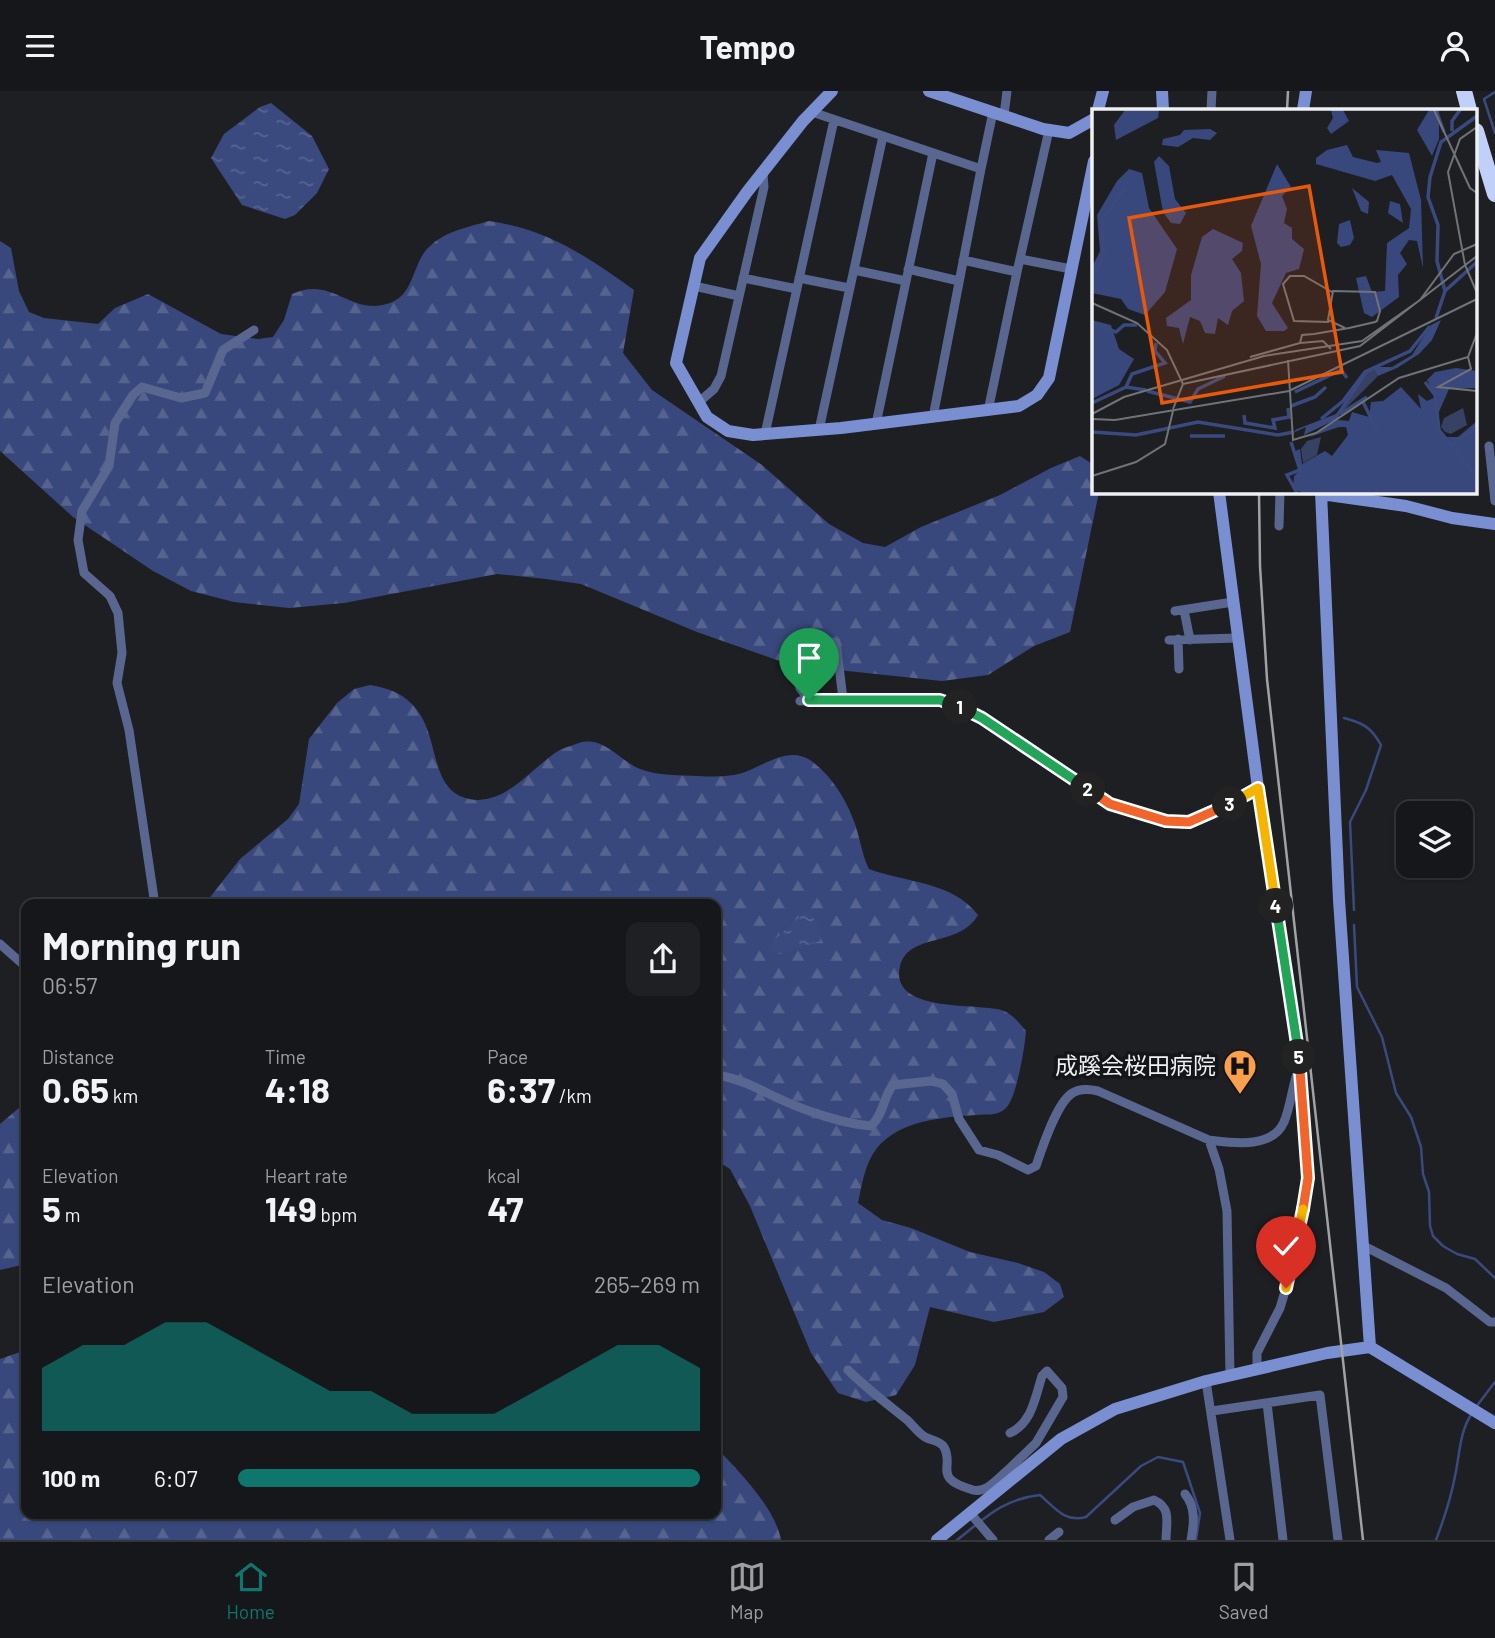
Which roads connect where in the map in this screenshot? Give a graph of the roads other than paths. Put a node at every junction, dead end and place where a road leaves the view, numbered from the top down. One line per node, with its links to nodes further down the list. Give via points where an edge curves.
1 (832, 91): 15 (street)
2 (929, 91): 9 (street)
3 (1007, 91): 16 (street)
4 (1103, 91): 10 (street)
5 (1162, 91): 11 (street)
6 (1212, 91): 12 (street)
7 (1306, 91): 13 (street)
8 (1464, 91): 14 (highway)
9 (949, 94): 16 (street)
10 (1098, 109)
11 (1163, 109)
12 (1211, 109)
13 (1303, 109)
14 (1469, 109)
15 (812, 112): 17 (street); 25 (street)
16 (999, 114): 19 (street); 23 (street)
17 (834, 120): 20 (street); 34 (street)
18 (1092, 125): 19 (street, via 1069,133)
19 (1049, 130): 27 (street)
20 (883, 136): 22 (street); 31 (street)
21 (1478, 138): 26 (highway)
22 (933, 153): 23 (street); 29 (street)
23 (981, 169): 28 (street)
24 (1092, 172): 30 (street)
25 (763, 173): 33 (street, via 764,187); 37 (street, via 700,258)
26 (1495, 194)
27 (1020, 259): 30 (street); 32 (street)
28 (963, 260): 32 (street); 36 (street)
29 (908, 269): 35 (street); 36 (street)
30 (1072, 269): 43 (street, via 1049,378 1037,395 1019,406)
31 (854, 270): 35 (street); 38 (street)
32 (1017, 272): 43 (street)
33 (743, 278): 39 (street); 40 (street)
34 (799, 278): 38 (street); 39 (street)
35 (906, 281): 45 (street)
36 (959, 281): 44 (street)
37 (694, 286): 40 (street); 42 (street, via 676,363)
38 (849, 288): 46 (street)
39 (797, 289): 47 (street)
40 (739, 296): 42 (street, via 720,376 714,389)
41 (254, 330): 61 (street, via 223,350 205,393 181,398 142,387 133,395 116,423 109,466 82,511 78,540 84,573 110,596 118,613 122,653 117,683 129,730)
42 (698, 402): 47 (street, via 707,417 728,431)
43 (988, 411): 44 (street)
44 (933, 417): 45 (street)
45 (876, 424): 46 (street)
46 (819, 430): 47 (street)
47 (765, 434)
48 (1489, 446): 52 (street)
49 (1219, 493): 55 (street)
50 (1280, 493): 54 (street)
51 (1321, 493): 53 (street); 67 (street, via 1339,900)
52 (1495, 501)
53 (1495, 524)
54 (1279, 526)
55 (1233, 602): 56 (street); 57 (street, via 1180,611)
56 (1238, 638): 57 (street); 60 (street)
57 (1190, 640): 58 (street, via 1173,640)
58 (1179, 669)
59 (843, 699): 59 (street, via 805,701 788,645 836,642); 60 (street, via 940,700 964,709 1110,804 1166,821 1189,822)
60 (1258, 788): 64 (street)
61 (154, 899)
62 (0, 944): 63 (street)
63 (21, 963)
64 (1300, 1064): 66 (street, via 1277,1134 1263,1141); 70 (street, via 1308,1178 1286,1288 1257,1353)
65 (721, 1076): 66 (street, via 871,1126 879,1119 894,1085 943,1084 979,1150 1028,1170 1036,1166 1070,1094 1086,1088)
66 (1209, 1140): 72 (street, via 1227,1211)
67 (1362, 1245): 68 (street, via 1446,1287); 69 (street)
68 (1495, 1322)
69 (1370, 1347): 70 (street); 76 (street)
70 (1257, 1369): 72 (street)
71 (848, 1370): 78 (street, via 925,1437 939,1442 950,1479 975,1491)
72 (1230, 1375): 73 (street)
73 (1206, 1381): 75 (street); 78 (street, via 1115,1409)
74 (1267, 1403): 75 (street); 89 (street); 90 (street, via 1320,1395)
75 (1212, 1411): 88 (street)
76 (1495, 1423)
77 (1010, 1433): 78 (street, via 1028,1419 1047,1371 1062,1388 1063,1397)
78 (1012, 1473): 80 (street)
79 (1185, 1494): 87 (street, via 1192,1501)
80 (972, 1515): 83 (street); 84 (street)
81 (1115, 1520): 86 (street, via 1154,1500 1167,1512)
82 (1059, 1532): 85 (street)
83 (937, 1540)
84 (993, 1540)
85 (1049, 1540)
86 (1166, 1540)
87 (1191, 1540)
88 (1230, 1540)
89 (1283, 1540)
90 (1338, 1540)

